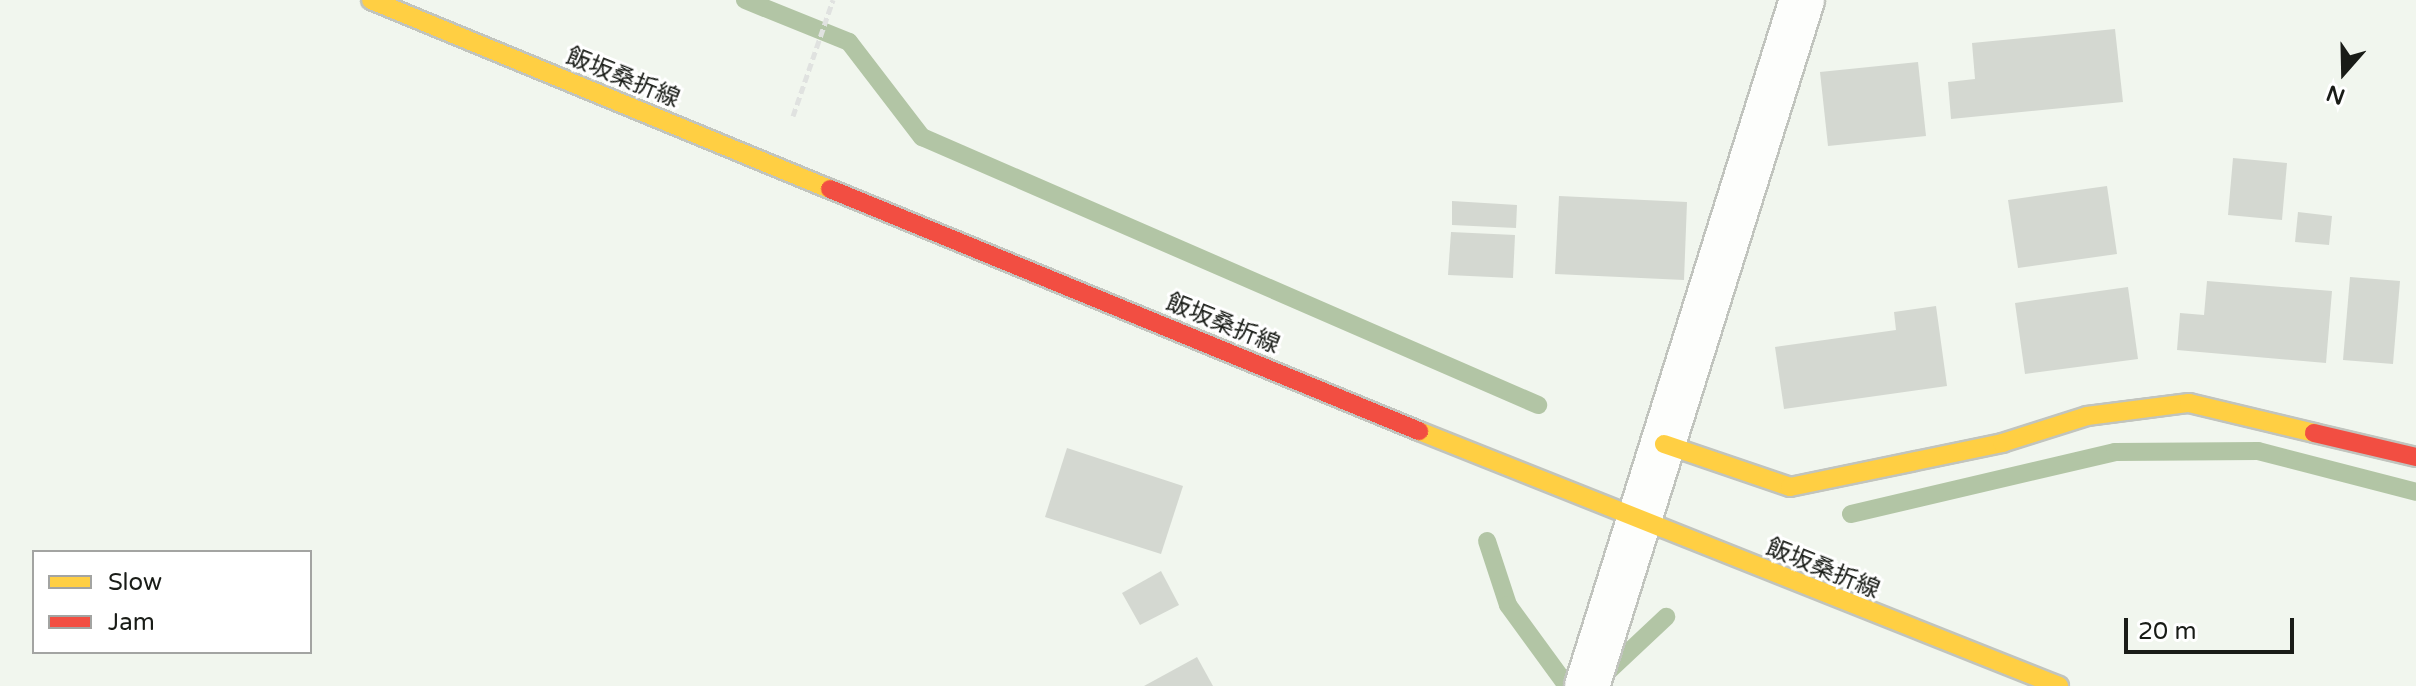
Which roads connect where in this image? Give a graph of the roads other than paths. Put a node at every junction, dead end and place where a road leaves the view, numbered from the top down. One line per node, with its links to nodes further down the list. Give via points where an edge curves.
1 (371, 0): 5 (main road, 飯坂桑折線)
2 (1802, 0): 3 (street)
3 (1664, 444): 4 (main road, via 1790,487 2002,443 2087,416 2189,403); 5 (street)
4 (2416, 457)
5 (1638, 521): 6 (street); 7 (main road, 飯坂桑折線)
6 (1587, 686)
7 (2059, 686)

